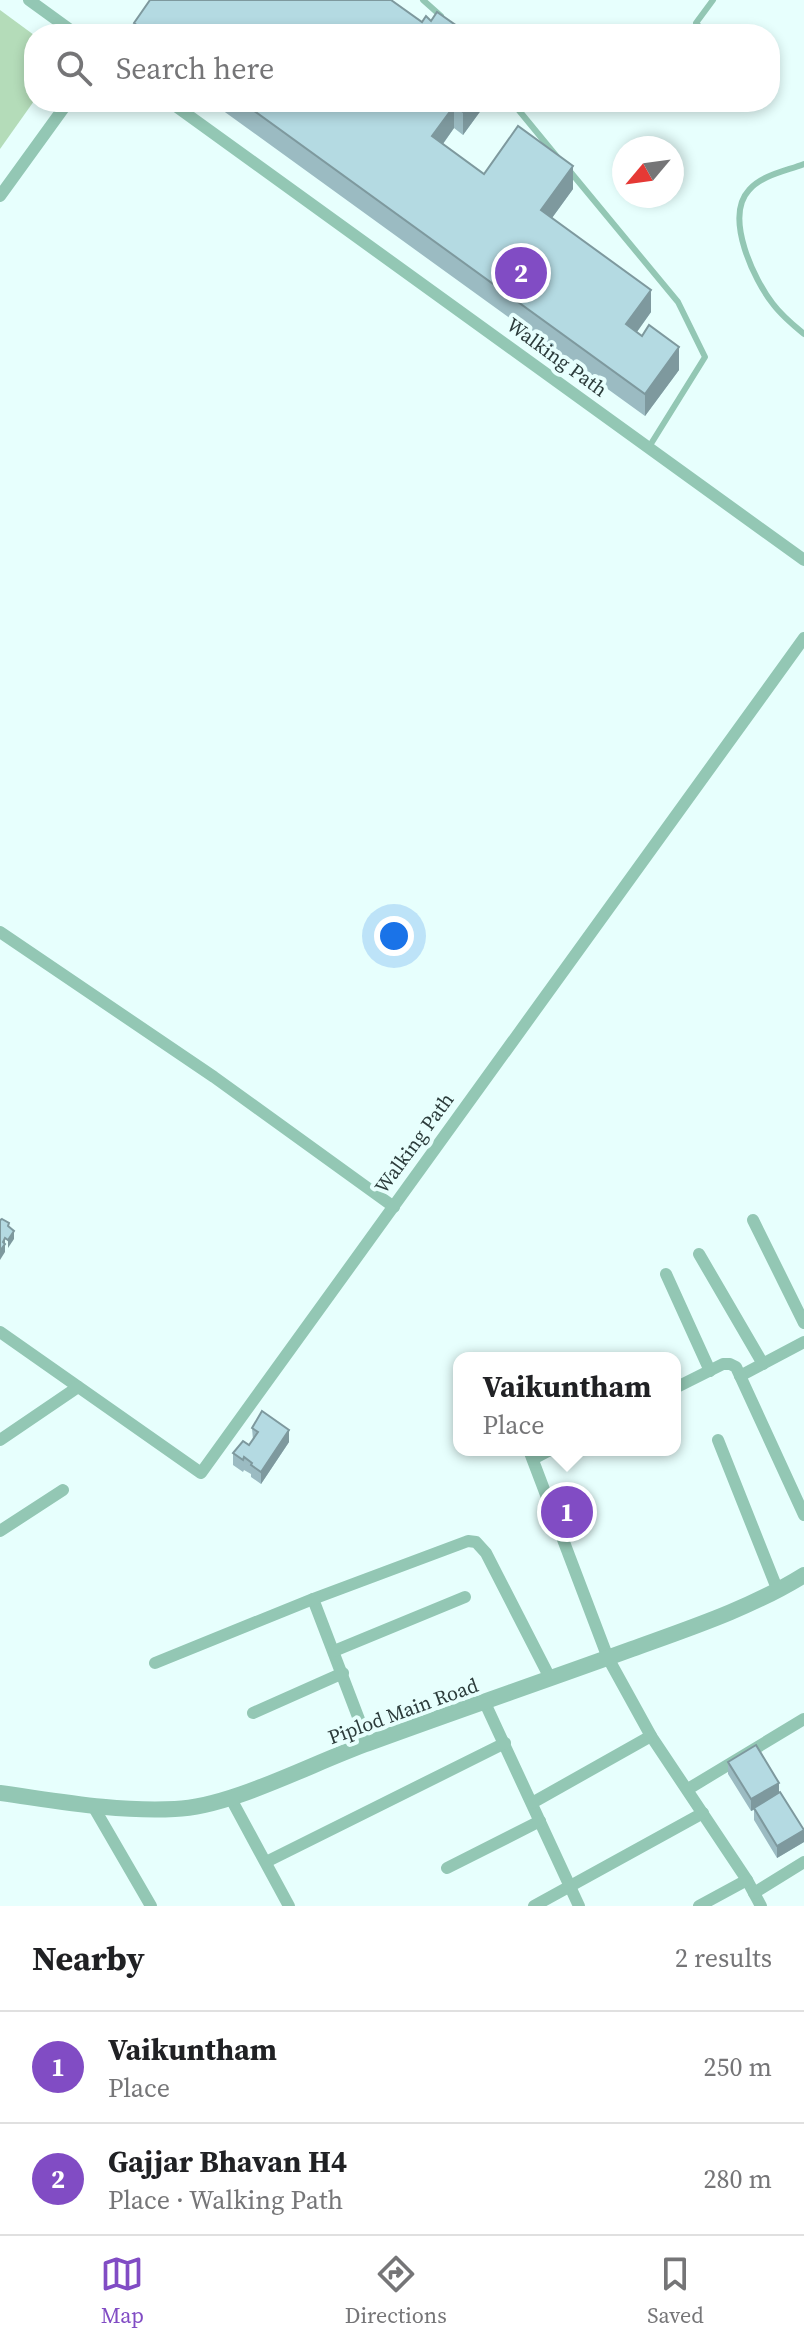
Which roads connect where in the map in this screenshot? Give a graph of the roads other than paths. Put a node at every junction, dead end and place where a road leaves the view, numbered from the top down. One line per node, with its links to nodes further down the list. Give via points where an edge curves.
1 (29, 0): 5 (street)
2 (423, 0): 4 (lane)
3 (713, 0): 6 (lane)
4 (447, 23)
5 (62, 24)
6 (697, 24)
7 (61, 112): 11 (street)
8 (184, 112): 13 (street, Walking Path)
9 (520, 112): 13 (lane, via 678,302 705,357)
10 (804, 164): 12 (lane, via 760,181 742,199 739,212 740,233 761,285 778,311)
11 (0, 196)
12 (804, 334)
13 (649, 447): 14 (street, Walking Path)
14 (804, 560)
15 (804, 638): 17 (street, Walking Path)
16 (0, 932): 17 (street)
17 (394, 1207): 28 (street, Walking Path, via 201,1473)
18 (753, 1220): 21 (street)
19 (699, 1254): 24 (street)
20 (666, 1274): 25 (street)
21 (804, 1323)
22 (0, 1332): 28 (street, Walking Path)
23 (804, 1342): 24 (street)
24 (763, 1364): 26 (street)
25 (710, 1371): 26 (street, via 730,1364); 27 (street)
26 (740, 1376): 33 (street)
27 (681, 1385)
28 (78, 1387): 29 (street)
29 (0, 1440)
30 (718, 1440): 36 (street)
31 (532, 1456): 40 (street)
32 (63, 1490): 34 (street)
33 (804, 1515)
34 (0, 1531)
35 (804, 1575): 36 (street, Piplod Main Road)
36 (778, 1591): 40 (street, Piplod Main Road)
37 (465, 1597): 39 (street)
38 (313, 1599): 39 (street); 41 (street); 43 (street, via 458,1543 476,1542)
39 (334, 1651): 42 (street)
40 (608, 1658): 43 (street, Piplod Main Road); 47 (street)
41 (155, 1663)
42 (343, 1673): 45 (street); 48 (street)
43 (550, 1678): 44 (street, Piplod Main Road)
44 (485, 1703): 48 (street, Piplod Main Road); 49 (street)
45 (253, 1713)
46 (804, 1719): 50 (street)
47 (651, 1736): 50 (street); 53 (street)
48 (368, 1743): 52 (street, Piplod Main Road)
49 (505, 1743): 53 (street); 57 (street)
50 (688, 1789): 55 (street)
51 (0, 1793): 54 (street, Piplod Main Road)
52 (230, 1797): 54 (street, Piplod Main Road, via 175,1809); 57 (street)
53 (532, 1803): 56 (street)
54 (93, 1806): 63 (street)
55 (703, 1813): 60 (street); 61 (street)
56 (540, 1821): 59 (street); 61 (street)
57 (266, 1862): 64 (street)
58 (804, 1862): 62 (street)
59 (447, 1868)
60 (747, 1880): 62 (street); 67 (street)
61 (570, 1886): 65 (street); 66 (street)
62 (754, 1893): 68 (street)
63 (151, 1906)
64 (289, 1906)
65 (534, 1906)
66 (579, 1906)
67 (699, 1906)
68 (761, 1906)

